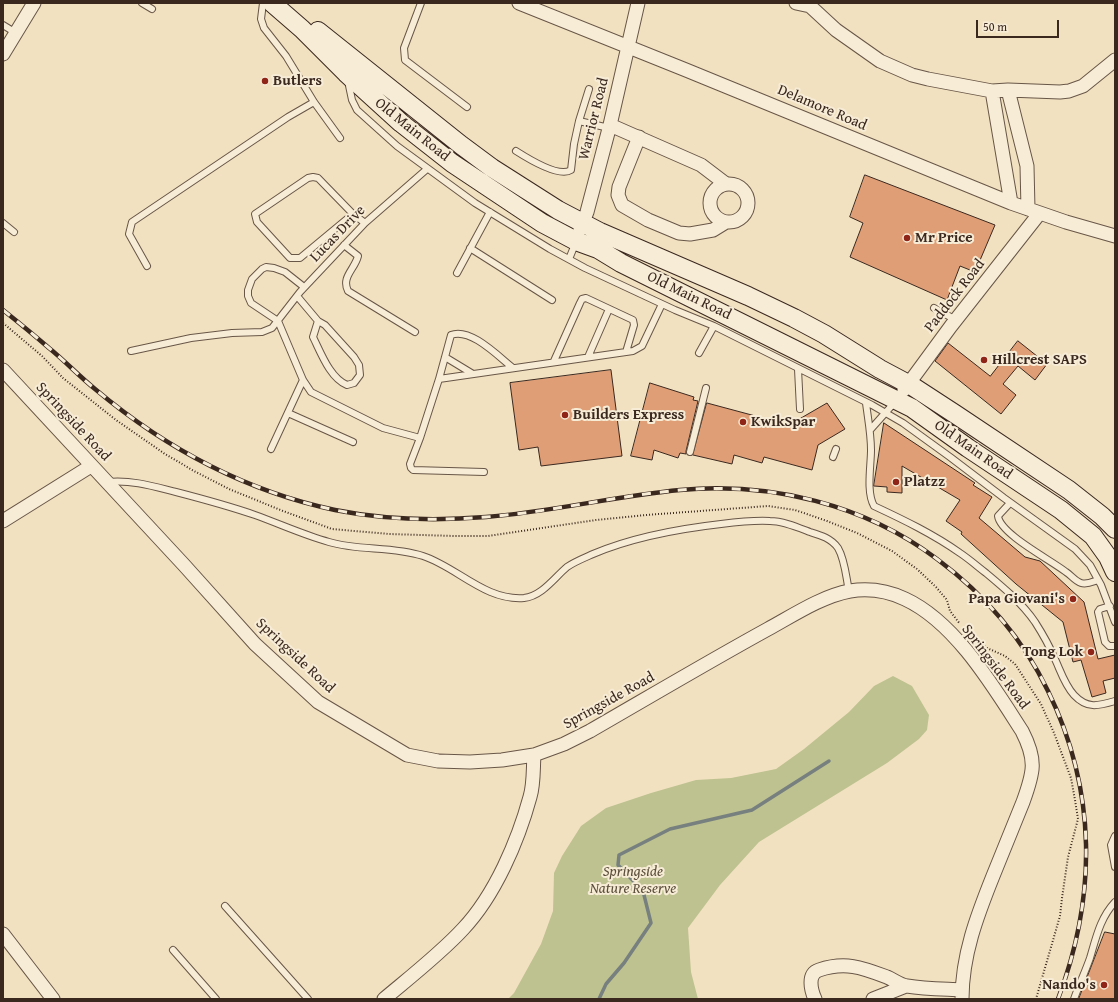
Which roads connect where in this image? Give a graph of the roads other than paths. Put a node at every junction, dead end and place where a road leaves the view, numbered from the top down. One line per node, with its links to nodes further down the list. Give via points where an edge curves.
1 (34, 3): 13 (street)
2 (142, 3): 11 (lane)
3 (263, 3): 21 (lane, via 261,19 264,28 286,56)
4 (272, 3): 17 (main road, Old Main Road)
5 (286, 3): 37 (main road, Old Main Road, via 461,145 499,172)
6 (421, 3): 22 (lane, via 404,48 405,60)
7 (519, 3): 14 (street, Delamore Road)
8 (638, 3): 14 (street, Warrior Road)
9 (796, 3): 10 (street)
10 (811, 5): 20 (street, via 836,30 880,61 912,75)
11 (152, 9)
12 (3, 25): 13 (lane)
13 (16, 33): 15 (street)
14 (627, 46): 24 (street, Warrior Road); 30 (street, Delamore Road)
15 (3, 54)
16 (1115, 60): 19 (street, via 1083,86 1068,91)
17 (346, 73): 28 (lane, via 357,110 397,146); 40 (main road, Old Main Road, via 401,123 452,163 542,223)
18 (589, 89): 23 (lane)
19 (1008, 90): 20 (street); 31 (street)
20 (992, 91): 30 (street)
21 (314, 102): 26 (lane); 44 (lane, via 132,222 129,234)
22 (467, 107)
23 (579, 121): 24 (lane); 27 (lane, via 572,168 569,172 557,171 533,162)
24 (609, 126): 25 (street); 37 (street, Warrior Road)
25 (639, 137): 29 (street, via 701,165); 34 (street, via 619,186 618,195 622,205 679,233 713,230)
26 (340, 138)
27 (516, 151)
28 (428, 169): 32 (lane); 36 (lane, Lucas Drive)
29 (726, 184): 34 (street, via 716,188 709,203 712,213); 34 (street, via 741,188 748,203 741,217)
30 (1010, 203): 31 (street, Delamore Road)
31 (1034, 211): 39 (street, Delamore Road); 52 (street, Paddock Road)
32 (490, 212): 42 (lane); 43 (lane)
33 (353, 214): 33 (lane, via 318,178 313,177 255,214 257,222 290,258 295,259 300,258); 36 (lane)
34 (726, 222)
35 (3, 223): 38 (lane)
36 (365, 223): 41 (lane, Lucas Drive)
37 (582, 223): 40 (street, Warrior Road); 69 (main road, Old Main Road, via 794,318)
38 (14, 232)
39 (1115, 236)
40 (576, 241): 43 (lane); 71 (main road, Old Main Road, via 598,249 621,263)
41 (344, 245): 46 (lane, Lucas Drive); 56 (lane, via 358,256 345,281 348,291)
42 (470, 248): 45 (lane); 48 (lane)
43 (569, 259): 49 (lane)
44 (147, 266)
45 (457, 272)
46 (304, 287): 47 (lane, Lucas Drive); 54 (lane, via 285,272 270,267 262,269 252,279 248,290 250,302)
47 (297, 296): 53 (lane); 54 (lane, Lucas Drive)
48 (552, 300)
49 (662, 304): 55 (lane); 58 (lane, via 642,346)
50 (934, 308): 52 (lane)
51 (609, 309): 58 (lane, via 632,320 634,325); 61 (lane); 62 (lane, via 590,299 582,299)
52 (956, 320): 69 (street, Paddock Road)
53 (318, 321): 53 (lane, via 313,337 332,373 342,383 354,383 360,375 359,365 343,344)
54 (277, 322): 57 (lane, via 272,328 262,332 191,338); 68 (lane)
55 (714, 326): 59 (lane); 64 (lane)
56 (415, 332)
57 (131, 351)
58 (626, 352): 61 (lane)
59 (699, 353)
60 (445, 357): 63 (lane, via 451,335 463,333 474,337); 66 (lane); 67 (lane)
61 (588, 357): 62 (lane)
62 (554, 361): 63 (lane)
63 (513, 368): 66 (lane)
64 (798, 369): 72 (lane); 73 (lane)
65 (3, 370): 83 (street, Springside Road)
66 (473, 374): 67 (lane)
67 (438, 379): 77 (lane)
68 (303, 380): 74 (lane); 77 (lane, via 312,392 344,409 383,428)
69 (909, 384): 71 (street, Paddock Road); 88 (main road, Old Main Road, via 1069,490)
70 (706, 388): 81 (lane)
71 (898, 400): 75 (lane); 89 (main road, Old Main Road, via 1061,510 1093,536)
72 (866, 403): 75 (lane); 76 (lane)
73 (800, 409)
74 (288, 413): 78 (lane); 79 (lane)
75 (885, 413): 76 (lane); 86 (lane, via 938,448)
76 (870, 430): 95 (lane, via 870,489 874,506 907,521 960,553 1007,589 1035,623 1073,694 1086,704 1095,706)
77 (420, 438): 84 (lane, via 410,464 413,470)
78 (353, 442)
79 (271, 449)
80 (836, 449): 82 (lane)
81 (690, 452)
82 (833, 457)
83 (91, 466): 85 (street, Springside Road); 87 (street)
84 (484, 472)
85 (106, 482): 91 (lane, via 139,483 193,496 330,543 399,550 424,556 484,589 515,598 531,596 569,566 625,542 691,527 772,521 830,540 842,557); 96 (street, Springside Road, via 255,644 318,702 408,755 438,761 470,762)
86 (1010, 503): 90 (lane, via 1075,549 1090,565); 90 (lane, via 998,516 1000,523 1009,532 1077,582 1087,584)
87 (3, 520)
88 (1115, 529)
89 (1115, 572)
90 (1098, 580): 92 (lane)
91 (849, 591): 96 (street, Springside Road, via 800,611 590,731); 105 (street, Springside Road, via 880,591 905,599 931,615 978,666 1022,731 1032,756 1029,786 968,947)
92 (1110, 606): 93 (lane); 94 (lane, via 1098,612 1105,642 1109,646)
93 (1115, 622)
94 (1115, 646)
95 (1115, 702)
96 (534, 755): 109 (street, via 530,796 511,854 483,903 464,929)
97 (1115, 836): 98 (lane, via 1111,845)
98 (1114, 855): 99 (lane)
99 (1115, 867)
100 (1115, 902): 112 (lane, via 1107,910 1102,921)
101 (225, 906): 108 (lane)
102 (3, 934): 106 (street)
103 (173, 950): 107 (lane)
104 (906, 986): 105 (street); 110 (street, via 853,966 828,967 816,971 811,978); 111 (street)
105 (962, 995)
106 (53, 999)
107 (216, 999)
108 (308, 999)
109 (384, 999)
110 (815, 999)
111 (873, 999)
112 (1074, 999)

